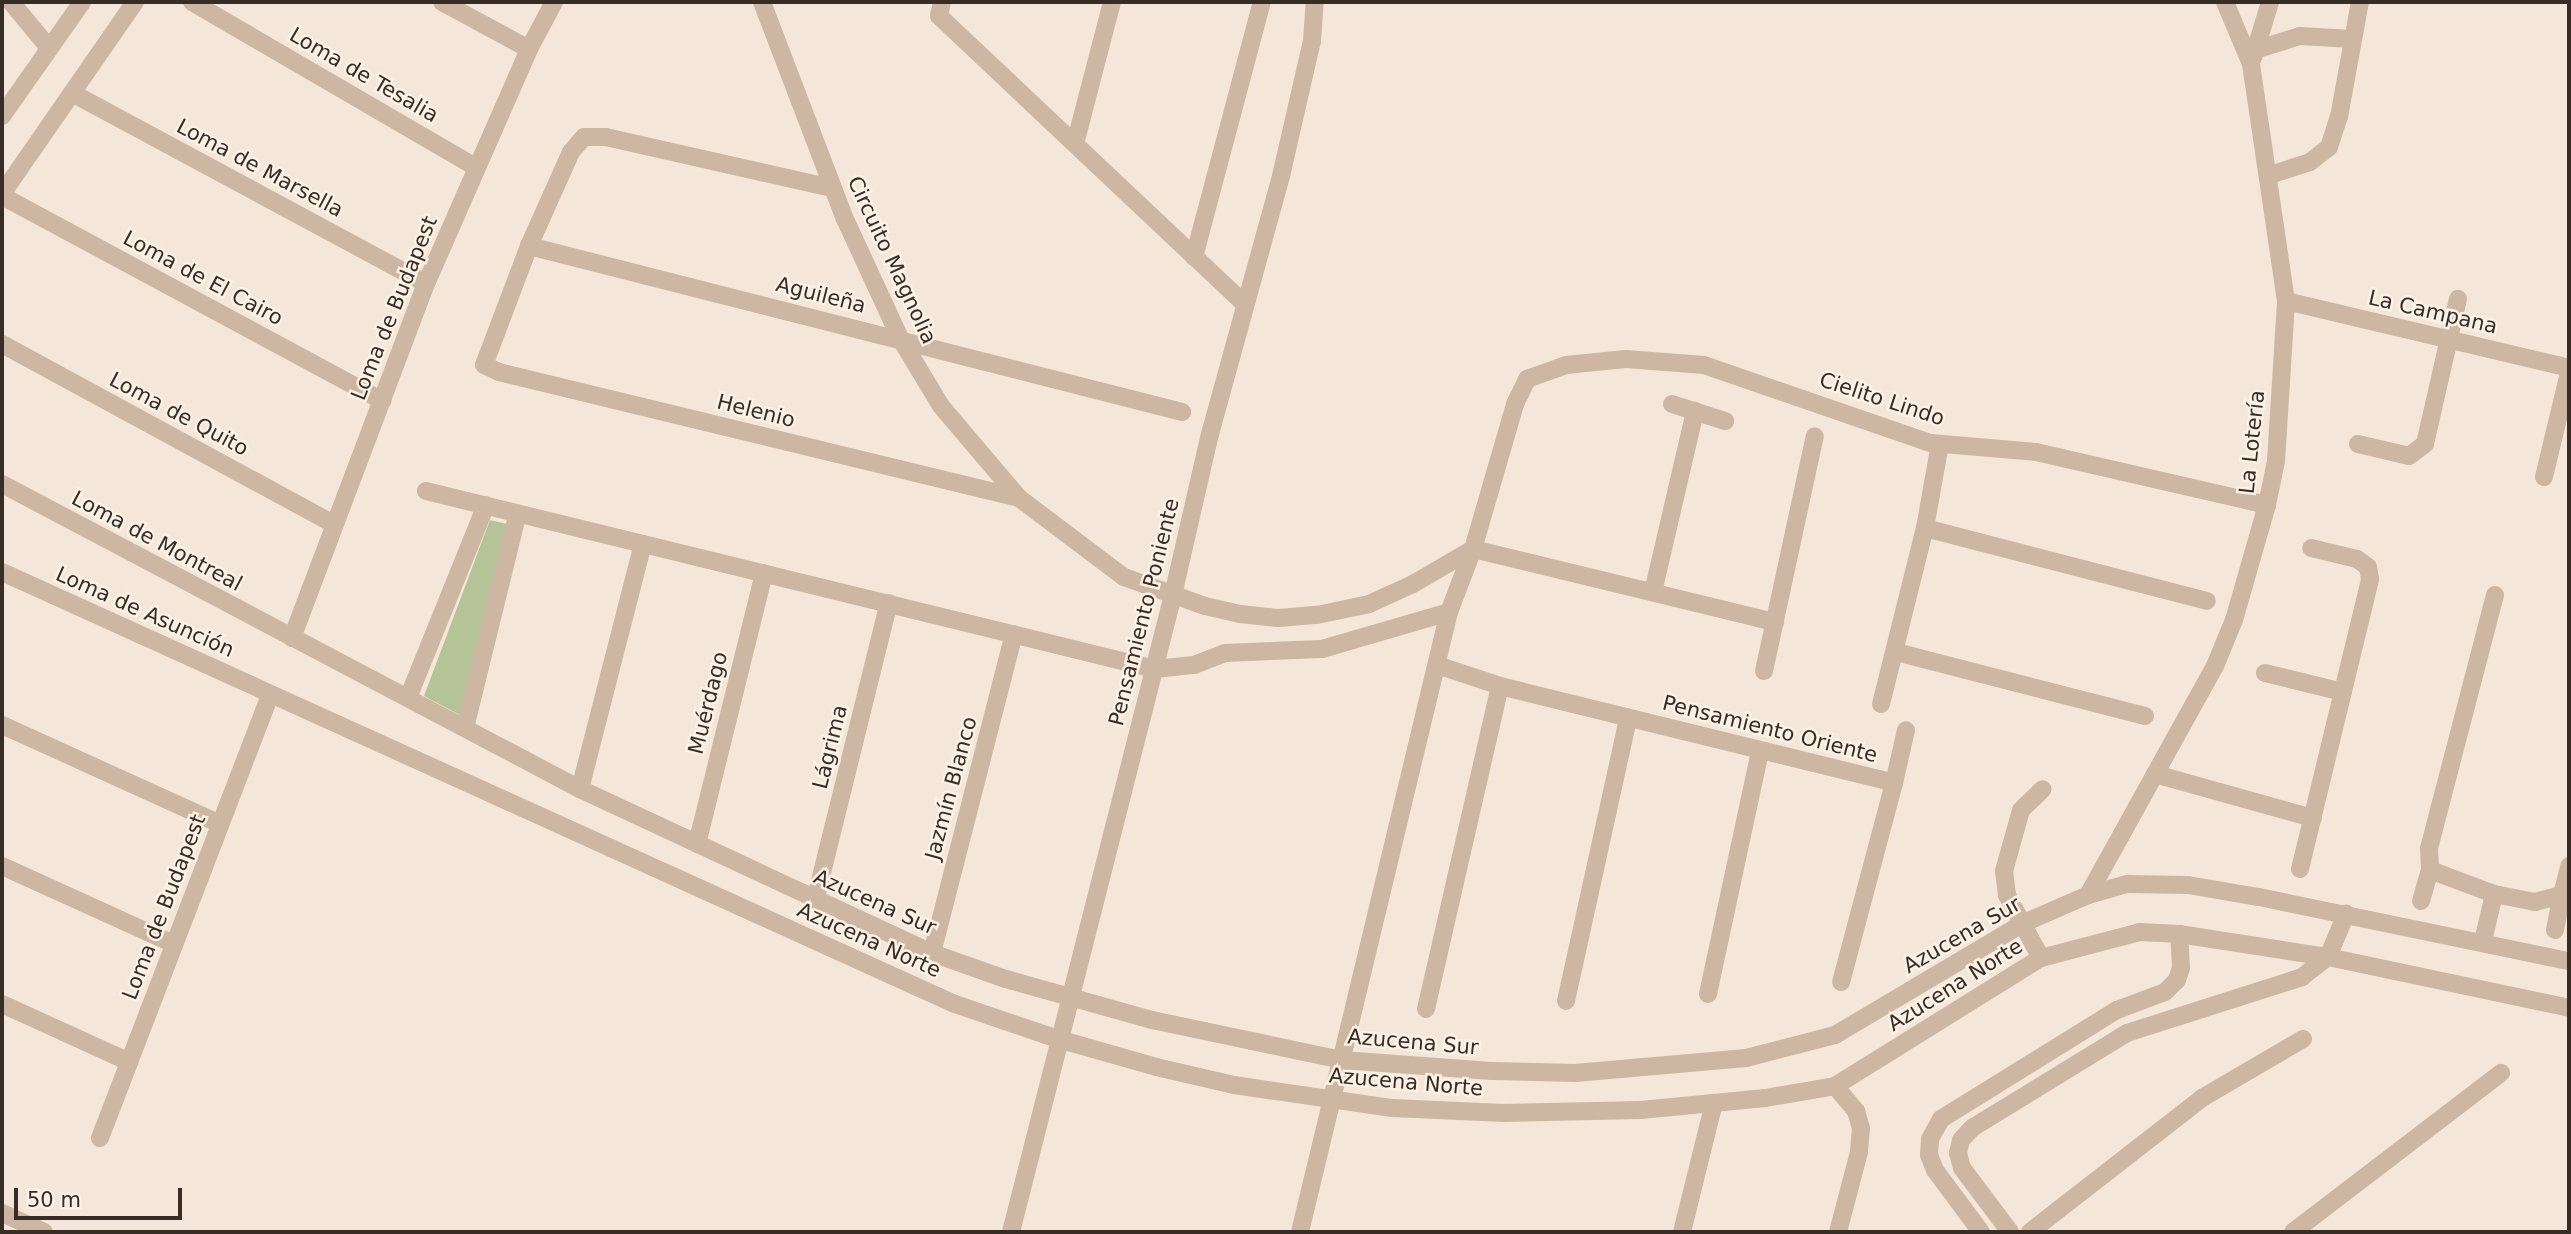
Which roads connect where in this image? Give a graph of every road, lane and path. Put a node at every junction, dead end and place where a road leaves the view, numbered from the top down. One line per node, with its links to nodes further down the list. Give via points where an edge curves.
1 (11, 2): 16 (street)
2 (82, 2): 16 (street)
3 (135, 2): 19 (street)
4 (192, 2): 22 (street, Loma de Tesalia)
5 (442, 2): 17 (street)
6 (554, 2): 17 (street, Loma de Budapest)
7 (762, 2): 24 (street, Circuito Magnolia)
8 (942, 2): 21 (street, via 939,16)
9 (1112, 2): 21 (street)
10 (1262, 2): 27 (street)
11 (1315, 2): 31 (street, Pensamiento Poniente, via 1312,41 1284,162)
12 (2225, 2): 18 (street, La Lotería)
13 (2270, 2): 18 (street)
14 (2360, 2): 15 (street)
15 (2351, 39): 18 (street, via 2300,36); 23 (street, via 2339,117 2329,147 2310,162)
16 (49, 48): 20 (street)
17 (529, 49): 22 (street, Loma de Budapest)
18 (2253, 57): 23 (street, La Lotería)
19 (72, 93): 25 (street); 28 (street, Loma de Marsella)
20 (2, 116)
21 (1075, 144): 27 (street)
22 (476, 167): 28 (street, Loma de Budapest)
23 (2270, 175): 30 (street, La Lotería)
24 (832, 188): 26 (street, via 606,136 584,137 572,152); 32 (street, Circuito Magnolia)
25 (2, 195): 36 (street, Loma de El Cairo)
26 (529, 246): 32 (street, Aguileña); 47 (street, Helenio, via 484,365)
27 (1194, 257): 31 (street)
28 (426, 284): 36 (street, Loma de Budapest)
29 (2458, 299): 33 (street)
30 (2286, 301): 33 (street, La Campana); 49 (street, La Lotería, via 2276,461)
31 (1245, 304): 59 (street, Pensamiento Poniente)
32 (900, 338): 39 (street, Aguileña); 47 (street, Circuito Magnolia, via 941,406)
33 (2451, 339): 35 (street, La Campana); 43 (street, via 2425,444 2418,453 2409,456)
34 (2, 344): 51 (street, Loma de Quito)
35 (2569, 371): 44 (street)
36 (382, 401): 51 (street, Loma de Budapest)
37 (1672, 404): 38 (street)
38 (1695, 411): 40 (street); 58 (street)
39 (1182, 412)
40 (1725, 421)
41 (1815, 436): 64 (street)
42 (1940, 444): 49 (street, Cielito Lindo, via 2036,452); 52 (street); 55 (street, Cielito Lindo, via 1704,365 1626,359 1566,365 1527,379 1515,404)
43 (2358, 444)
44 (2544, 477)
45 (2, 484): 66 (street, Loma de Montreal)
46 (426, 491): 48 (street)
47 (1019, 498): 59 (street, Circuito Magnolia, via 1124,577)
48 (486, 505): 50 (street); 75 (street)
49 (2267, 505): 83 (street, La Lotería, via 2215,666)
50 (518, 513): 53 (street); 80 (street)
51 (334, 524): 66 (street, Loma de Budapest)
52 (1925, 528): 61 (street); 67 (street)
53 (643, 544): 57 (street); 85 (street)
54 (2311, 548): 73 (street, via 2357,559 2368,567 2370,579)
55 (1473, 549): 58 (street); 59 (street, Circuito Magnolia, via 1369,604 1317,615 1240,614); 63 (street)
56 (2, 572): 74 (street, Loma de Asunción)
57 (764, 573): 62 (street); 89 (street, Muérdago)
58 (1653, 592): 64 (street)
59 (1173, 595): 69 (street, Pensamiento Poniente)
60 (2495, 595): 93 (street, via 2429,849)
61 (2207, 601)
62 (889, 604): 65 (street); 97 (street, Lágrima)
63 (1449, 612): 68 (street); 69 (street, via 1322,649 1225,653 1194,665)
64 (1774, 622): 70 (street)
65 (1014, 634): 69 (street); 105 (street, Jazmín Blanco)
66 (292, 638): 75 (street, Azucena Sur)
67 (1896, 652): 76 (street); 77 (street)
68 (1437, 665): 72 (street, Pensamiento Oriente); 118 (street)
69 (1155, 669): 111 (street, Pensamiento Poniente)
70 (1764, 671)
71 (2265, 673): 73 (street)
72 (1500, 686): 78 (street, Pensamiento Oriente); 115 (street)
73 (2343, 692): 87 (street)
74 (270, 694): 88 (street, Loma de Budapest); 117 (street, Azucena Norte, via 955,1004)
75 (408, 698): 80 (street, Azucena Sur)
76 (1881, 704)
77 (2145, 716)
78 (1628, 718): 82 (street, Pensamiento Oriente); 112 (street)
79 (2, 725): 88 (street)
80 (465, 728): 85 (street, Azucena Sur)
81 (1906, 730): 84 (street)
82 (1760, 752): 84 (street, Pensamiento Oriente); 110 (street)
83 (2155, 774): 87 (street); 95 (street, La Lotería)
84 (1894, 783): 109 (street, Pensamiento Oriente)
85 (580, 789): 89 (street, Azucena Sur)
86 (2043, 789): 100 (street, via 2021,810 2004,871 2007,895)
87 (2313, 818): 92 (street)
88 (220, 824): 104 (street, Loma de Budapest)
89 (697, 844): 97 (street, Azucena Sur)
90 (2, 866): 104 (street)
91 (2569, 866): 96 (street)
92 (2300, 869)
93 (2430, 870): 94 (street); 98 (street)
94 (2494, 894): 96 (street, via 2535,902); 103 (street)
95 (2088, 895): 99 (street, Azucena Sur, via 2127,884 2188,885); 100 (street, Azucena Sur)
96 (2562, 895): 101 (street)
97 (815, 901): 105 (street, Azucena Sur)
98 (2421, 901)
99 (2346, 914): 103 (street, Azucena Sur); 106 (street)
100 (2024, 923): 107 (street); 118 (street, Azucena Sur, via 1835,1035 1746,1058 1575,1073)
101 (2555, 930)
102 (2179, 934): 106 (street, Azucena Norte); 107 (street, Azucena Norte, via 2140,932); 131 (street, via 2181,968 2165,992 2117,1010 1941,1119 1930,1139 1935,1170)
103 (2483, 940): 108 (street, Azucena Sur)
104 (174, 944): 119 (street, Loma de Budapest)
105 (932, 953): 111 (street, Azucena Sur)
106 (2328, 957): 114 (street, Azucena Norte); 132 (street, via 2302,977 2127,1033 1972,1128 1961,1140 1962,1168)
107 (2041, 958): 121 (street, Azucena Norte)
108 (2569, 961)
109 (1841, 982)
110 (1708, 994)
111 (1069, 997): 117 (street, Pensamiento Poniente); 118 (street, Azucena Sur, via 1164,1023)
112 (1566, 1001)
113 (2, 1004): 119 (street)
114 (2569, 1008)
115 (1426, 1009)
116 (2303, 1038): 133 (street, via 2202,1098)
117 (1058, 1039): 122 (street, Azucena Norte, via 1221,1082); 128 (street, Pensamiento Poniente)
118 (1342, 1060): 122 (street)
119 (129, 1062): 124 (street, Loma de Budapest)
120 (2501, 1073): 134 (street)
121 (1835, 1086): 123 (street, Azucena Norte); 130 (street, via 1856,1111 1861,1128)
122 (1332, 1100): 123 (street, Azucena Norte, via 1504,1113 1641,1110); 126 (street)
123 (1714, 1103): 129 (street)
124 (100, 1138)
125 (2, 1213): 127 (street)
126 (1303, 1231)
127 (44, 1232)
128 (1011, 1232)
129 (1682, 1232)
130 (1838, 1232)
131 (1981, 1232)
132 (2010, 1232)
133 (2030, 1232)
134 (2293, 1232)

